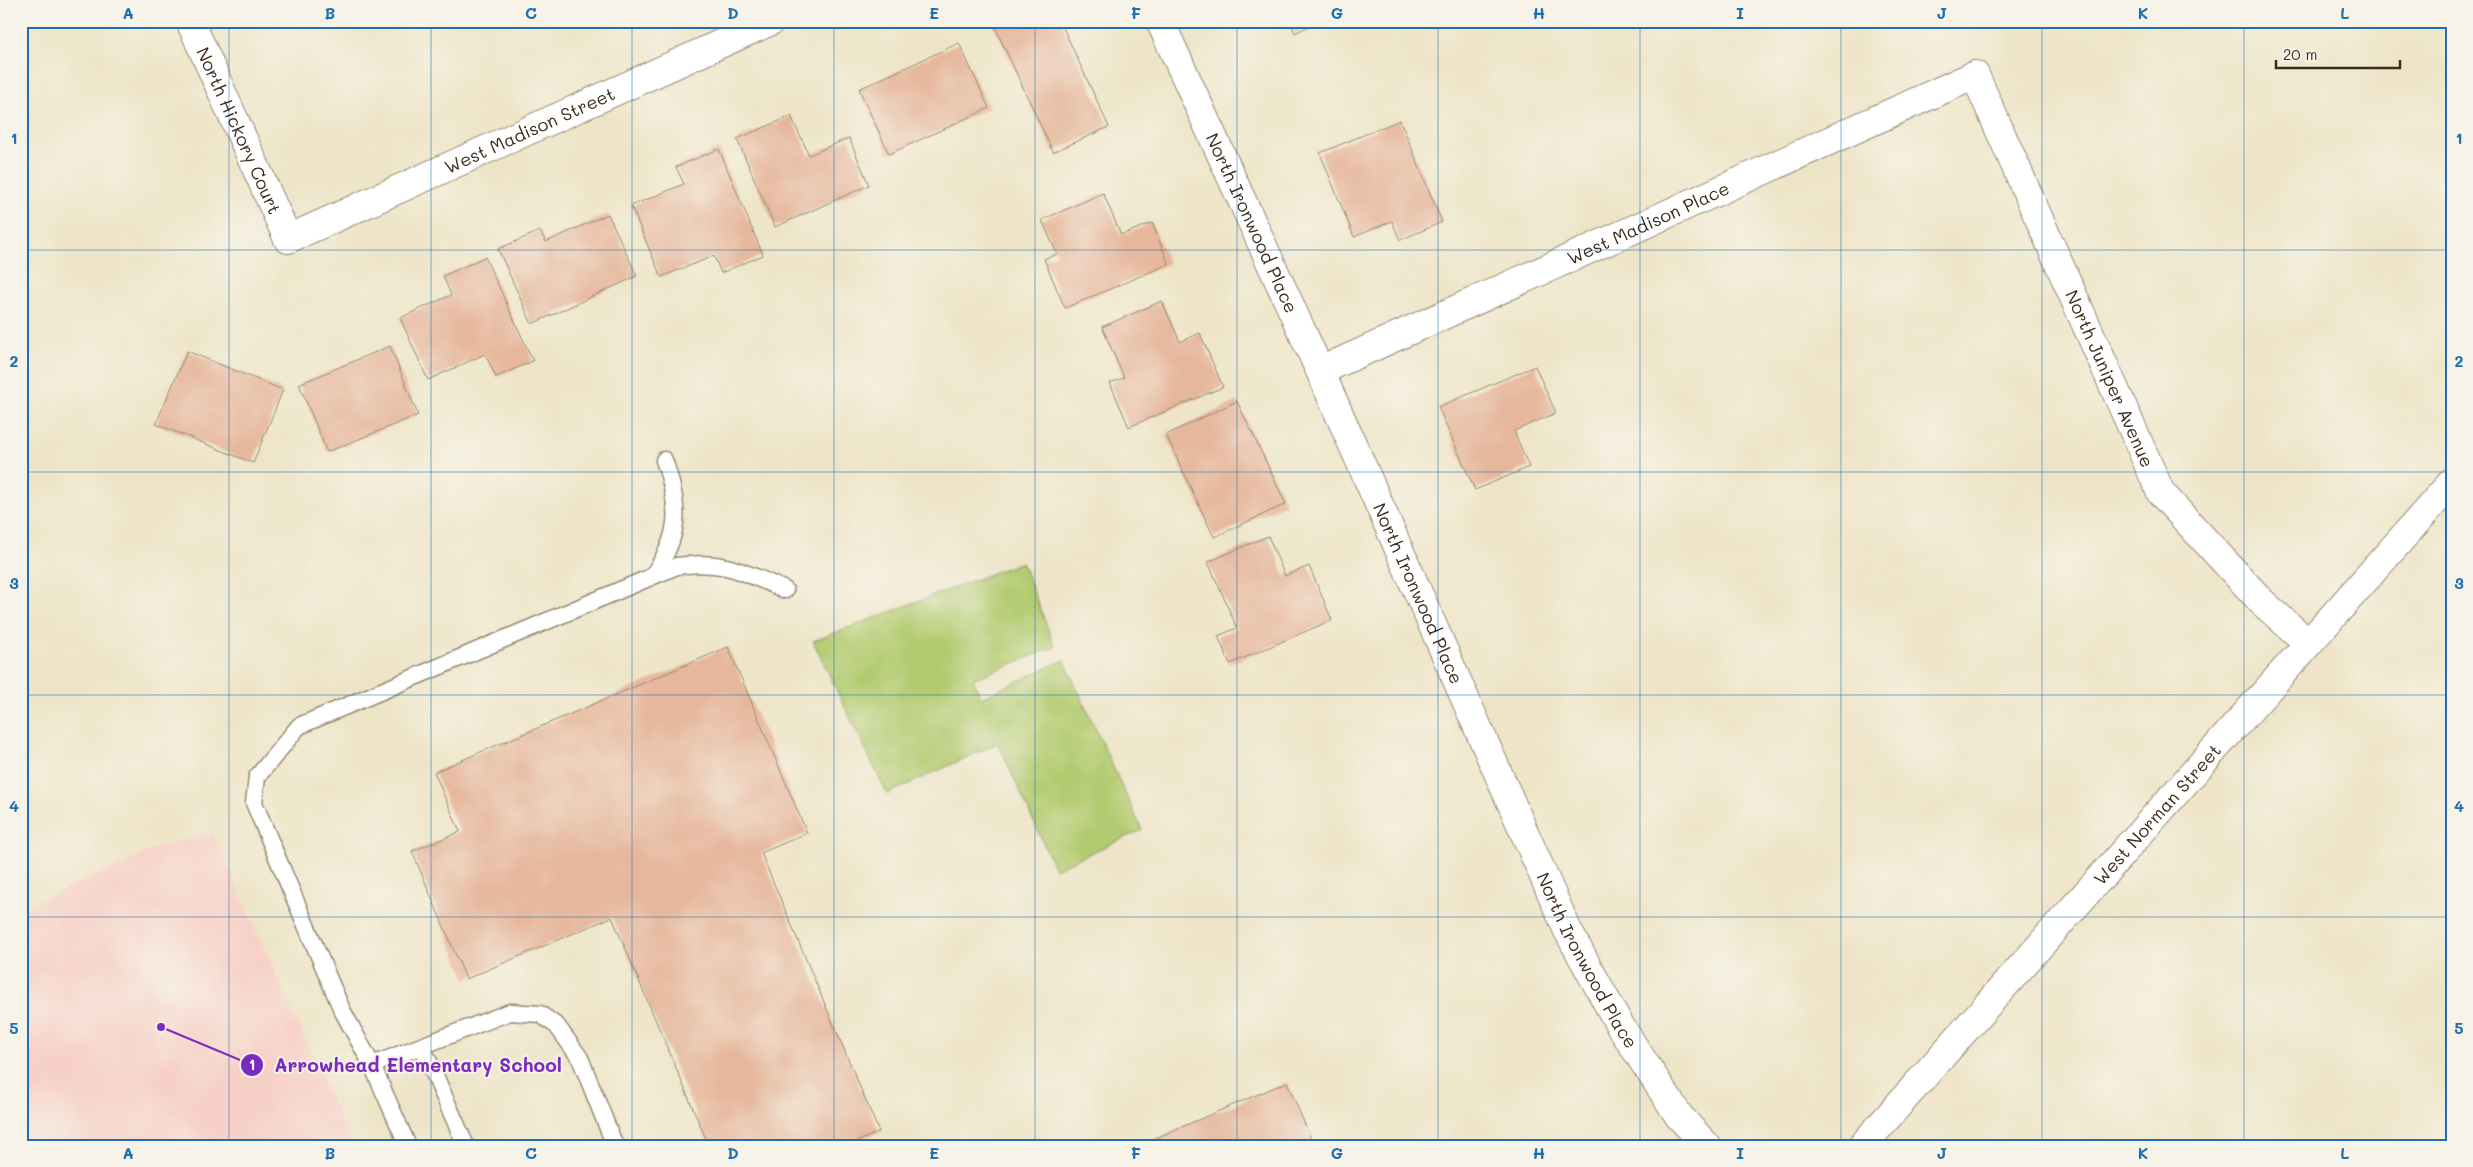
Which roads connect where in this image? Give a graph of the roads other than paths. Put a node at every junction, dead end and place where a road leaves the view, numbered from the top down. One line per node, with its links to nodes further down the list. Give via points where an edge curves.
1 (190, 21): 5 (street, North Hickory Court)
2 (771, 21): 5 (street, West Madison Street)
3 (1160, 21): 6 (street, North Ironwood Place)
4 (1975, 75): 6 (street, West Madison Place); 11 (street, North Juniper Avenue, via 2161,493 2262,602)
5 (288, 239)
6 (1320, 371): 17 (street, North Ironwood Place, via 1568,931 1629,1039 1680,1116)
7 (664, 460): 9 (lane, via 676,501 676,521 672,543)
8 (2452, 482): 11 (street, West Norman Street)
9 (652, 576): 10 (lane, via 677,566 720,564); 13 (lane, via 299,726 257,777 254,803 342,1010)
10 (784, 590)
11 (2307, 642): 18 (street, West Norman Street)
12 (422, 1046): 13 (lane); 15 (lane); 16 (lane, via 510,1012 540,1014 557,1026 580,1058)
13 (372, 1065): 14 (lane)
14 (408, 1146)
15 (466, 1146)
16 (615, 1146)
17 (1707, 1146)
18 (1862, 1146)

